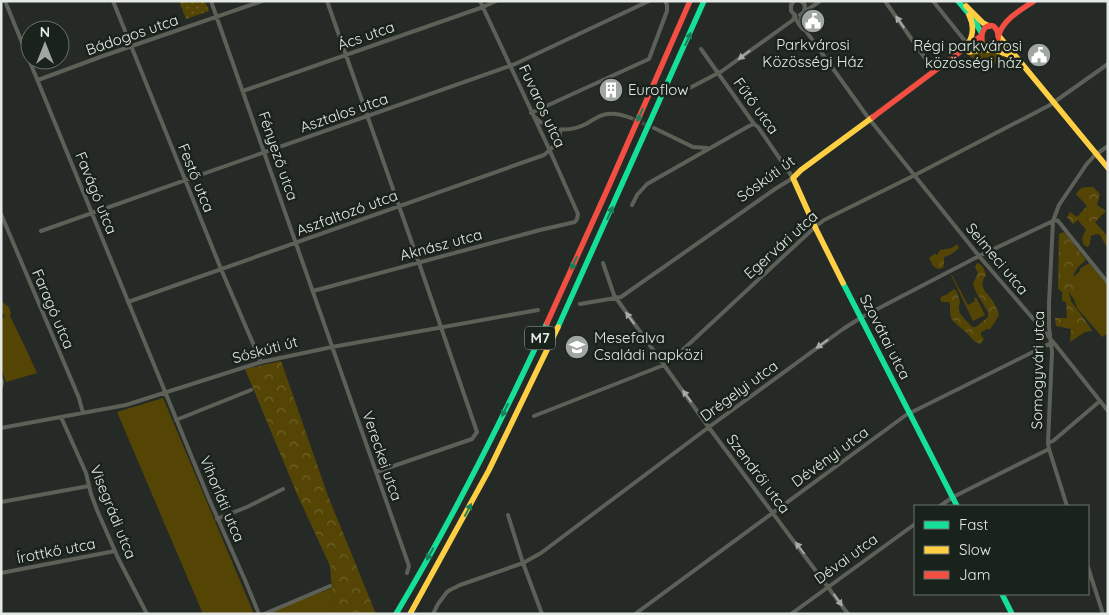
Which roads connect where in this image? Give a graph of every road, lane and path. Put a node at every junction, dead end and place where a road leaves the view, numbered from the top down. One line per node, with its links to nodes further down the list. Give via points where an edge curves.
1 (5, 1): 44 (street, Favágó utca)
2 (113, 1): 35 (street, Festő utca)
3 (211, 1): 26 (street, Fényező utca)
4 (262, 1): 26 (street, Bádogos utca)
5 (327, 1): 37 (street)
6 (480, 1): 21 (street, Fuvaros utca)
7 (496, 1): 21 (street, Ács utca)
8 (649, 1): 41 (street, Asztalos utca)
9 (665, 1): 48 (street, via 667,10 647,60)
10 (690, 1): 127 (main road, M7, one-way to 127, via 598,212 504,414)
11 (704, 1): 128 (main road, M7, one-way to 11, via 489,470 560,325)
12 (786, 1): 22 (street, Selmeci utca)
13 (794, 1): 22 (street)
14 (820, 1): 23 (street)
15 (885, 1): 42 (street, one-way to 15)
16 (933, 1): 32 (street)
17 (960, 1): 25 (main road); 28 (main road, via 983,23)
18 (1034, 1): 27 (main road)
19 (802, 2): 20 (street); 23 (street, via 805,7)
20 (809, 2)
21 (483, 7): 37 (street, Ács utca); 41 (street, Fuvaros utca)
22 (790, 8): 24 (street, Selmeci utca)
23 (803, 13): 24 (street); 29 (street, via 802,23)
24 (795, 15): 29 (street, Selmeci utca); 43 (street, one-way to 43, via 793,20)
25 (969, 15): 30 (main road); 38 (main road, via 974,25 972,40)
26 (216, 17): 35 (street, Bádogos utca); 45 (street, Fényező utca)
27 (1009, 20): 28 (main road); 31 (main road)
28 (991, 26): 30 (main road, via 984,28); 31 (main road)
29 (806, 31): 51 (street, Selmeci utca)
30 (981, 34): 33 (main road); 38 (main road, Sóskúti út)
31 (999, 35): 34 (main road); 39 (main road)
32 (965, 41)
33 (985, 43): 34 (main road); 38 (main road, Sóskúti út)
34 (992, 44): 39 (main road, via 1005,47)
35 (131, 47): 44 (street, Bádogos utca); 63 (street, Festő utca)
36 (701, 49): 43 (street, Fűtő utca)
37 (346, 55): 45 (street, Ács utca); 49 (street)
38 (958, 55): 39 (main road, via 995,50); 42 (main road, Sóskúti út)
39 (1017, 58): 47 (main road)
40 (1108, 64): 47 (street, Egervári utca)
41 (511, 66): 48 (street, Fuvaros utca); 49 (street, Asztalos utca)
42 (934, 72): 51 (main road, Sóskúti út)
43 (718, 73): 46 (street); 52 (street, Fűtő utca)
44 (38, 80): 66 (street, Favágó utca)
45 (243, 91): 58 (street, Fényező utca)
46 (682, 92)
47 (1054, 102): 59 (main road); 61 (street, Egervári utca)
48 (532, 113): 54 (street, via 545,125); 57 (street, Fuvaros utca)
49 (368, 117): 58 (street, Asztalos utca); 65 (street)
50 (631, 118): 54 (street, via 607,114 578,127)
51 (870, 120): 61 (street, Selmeci utca); 62 (main road, Sóskúti út)
52 (754, 124): 56 (street); 62 (street, Fűtő utca)
53 (654, 128): 56 (street, via 693,146)
54 (560, 130): 57 (street, via 561,135)
55 (1108, 146): 59 (street, Somogyvári utca)
56 (709, 148): 64 (street, via 647,184)
57 (550, 151): 65 (street, Aszfaltozó utca); 69 (street, Fuvaros utca, via 578,214)
58 (265, 152): 63 (street, Asztalos utca); 72 (street, Fényező utca)
59 (1096, 154): 60 (main road); 68 (street, Somogyvári utca, via 1059,204)
60 (1108, 168)
61 (915, 175): 70 (street, Egervári utca); 73 (street, Selmeci utca)
62 (793, 178): 70 (main road, Szovátai utca); 79 (street, Sóskúti út)
63 (186, 181): 66 (street, Asztalos utca); 76 (street, Festő utca)
64 (632, 205)
65 (399, 206): 72 (street, Aszfaltozó utca); 74 (street)
66 (92, 213): 71 (street, Asztalos utca); 80 (street, Favágó utca)
67 (1, 214): 95 (street, Faragó utca, via 79,398)
68 (1053, 221): 73 (street, Drégelyi utca); 77 (street, via 1058,221); 85 (street, Somogyvári utca)
69 (575, 222): 74 (street, Aknász utca)
70 (815, 227): 83 (main road, Szovátai utca); 88 (street, Egervári utca)
71 (41, 231)
72 (296, 243): 76 (street, Aszfaltozó utca); 78 (street, Fényező utca)
73 (979, 256): 83 (street, Drégelyi utca); 85 (street, Selmeci utca)
74 (419, 263): 78 (street, Aknász utca); 84 (street)
75 (603, 263): 79 (street)
76 (221, 269): 80 (street, Aszfaltozó utca); 87 (street, Festő utca)
77 (1108, 283)
78 (313, 291): 86 (street, Fényező utca)
79 (617, 299): 81 (street, Sóskúti út); 88 (street, Szendrői utca, one-way to 79)
80 (128, 302): 92 (street, Favágó utca)
81 (580, 304)
82 (538, 310): 84 (street, Sóskúti út)
83 (862, 317): 96 (main road, Szovátai utca); 100 (street, Drégelyi utca, one-way to 100)
84 (442, 328): 86 (street, Sóskúti út); 104 (street, via 477,432 472,440)
85 (1051, 342): 93 (street, Selmeci utca); 96 (street, Dévényi utca); 102 (street, Somogyvári utca)
86 (332, 347): 87 (street, Sóskúti út); 104 (street, Vereckei utca)
87 (261, 362): 92 (street, Sóskúti út)
88 (664, 366): 97 (street, Egervári utca); 100 (street, Szendrői utca, one-way to 88)
89 (1, 379): 90 (street)
90 (1, 387)
91 (251, 390): 99 (street)
92 (165, 393): 95 (street, Sóskúti út, via 126,405); 99 (street, Vihorláti utca)
93 (1100, 401): 94 (street, Selmeci utca); 102 (street)
94 (1108, 411)
95 (82, 413): 98 (street, Sóskúti út)
96 (910, 413): 107 (main road, Szovátai utca); 112 (street, Dévényi utca)
97 (534, 416)
98 (61, 417): 101 (street, Sóskúti út); 105 (street, Visegrádi utca)
99 (176, 420): 114 (street, Vihorláti utca)
100 (709, 427): 112 (street, Szendrői utca); 117 (street, Drégelyi utca, via 541,553)
101 (1, 428)
102 (1048, 443): 103 (street, Somogyvári utca)
103 (1048, 449): 107 (street); 111 (street, Somogyvári utca)
104 (376, 472): 120 (street, Vereckei utca, via 409,566)
105 (89, 486): 108 (street); 116 (street, Visegrádi utca)
106 (283, 489): 114 (street)
107 (952, 497): 109 (street); 110 (main road, Szovátai utca)
108 (1, 502)
109 (941, 505)
110 (956, 505)
111 (1067, 505)
112 (772, 512): 122 (street, Szendrői utca, one-way to 112); 131 (street, Dévényi utca)
113 (508, 515): 117 (street)
114 (217, 519): 125 (street, Vihorláti utca)
115 (914, 525): 122 (street, Dévai utca)
116 (115, 551): 119 (street, Írottkő utca); 124 (street, Visegrádi utca)
117 (523, 563): 129 (street, Drégelyi utca, via 447,592); 130 (street)
118 (1089, 570): 135 (street)
119 (1, 573)
120 (407, 573)
121 (330, 586): 126 (street)
122 (828, 586): 132 (street, Dévai utca); 133 (street, Szendrői utca, one-way to 133)
123 (1002, 595): 134 (main road)
124 (146, 614)
125 (259, 614)
126 (264, 614)
127 (396, 614)
128 (410, 614)
129 (434, 614)
130 (542, 614)
131 (635, 614)
132 (791, 614)
133 (848, 614)
134 (1012, 614)
135 (1103, 614)

